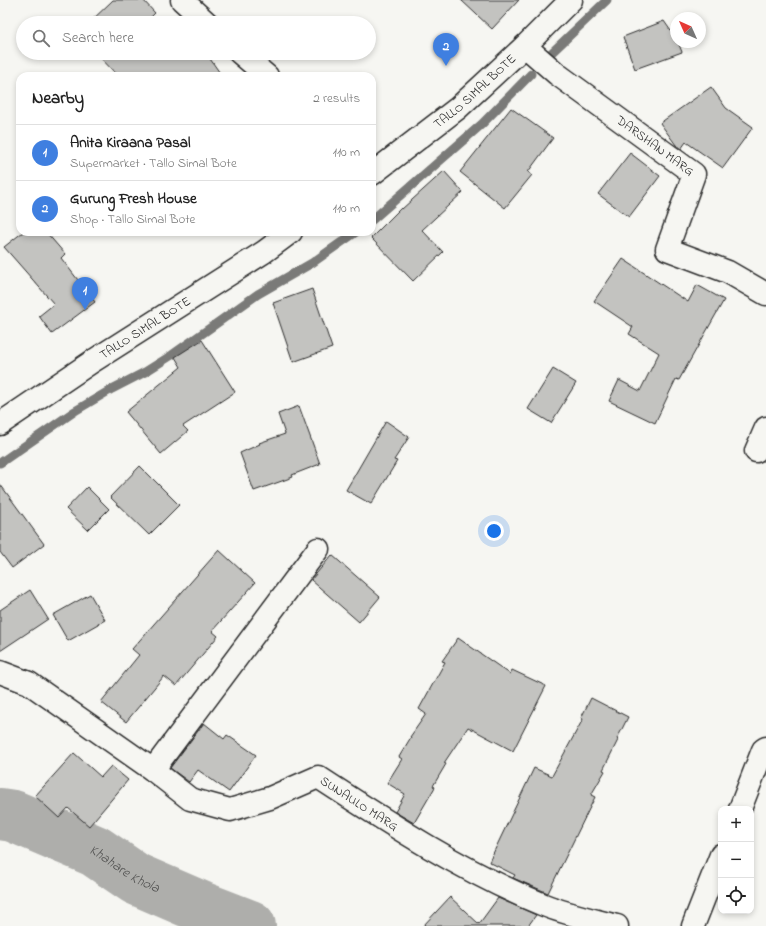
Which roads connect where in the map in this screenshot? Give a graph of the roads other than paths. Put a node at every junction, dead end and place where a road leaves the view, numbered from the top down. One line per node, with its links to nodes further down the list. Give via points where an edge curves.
1 (182, 0): 3 (street)
2 (571, 0): 4 (street, TALLO SIMAL BOTE)
3 (199, 16)
4 (525, 46): 7 (street, TALLO SIMAL BOTE, via 458,108); 9 (street, DARSHAN MARG, via 557,74 694,174 667,249 728,272)
5 (248, 60): 6 (street)
6 (261, 72)
7 (376, 171)
8 (286, 236): 10 (street, TALLO SIMAL BOTE)
9 (766, 294)
10 (0, 424)
11 (766, 428): 12 (street)
12 (756, 451)
13 (318, 549): 16 (street)
14 (0, 672): 16 (street, SUNAULO MARG, via 30,683)
15 (766, 748): 17 (street)
16 (153, 770): 19 (street, SUNAULO MARG, via 190,799 230,810 270,798 318,777 395,827 499,885 546,906)
17 (741, 806)
18 (718, 864): 20 (street)
19 (617, 926)
20 (693, 926)

